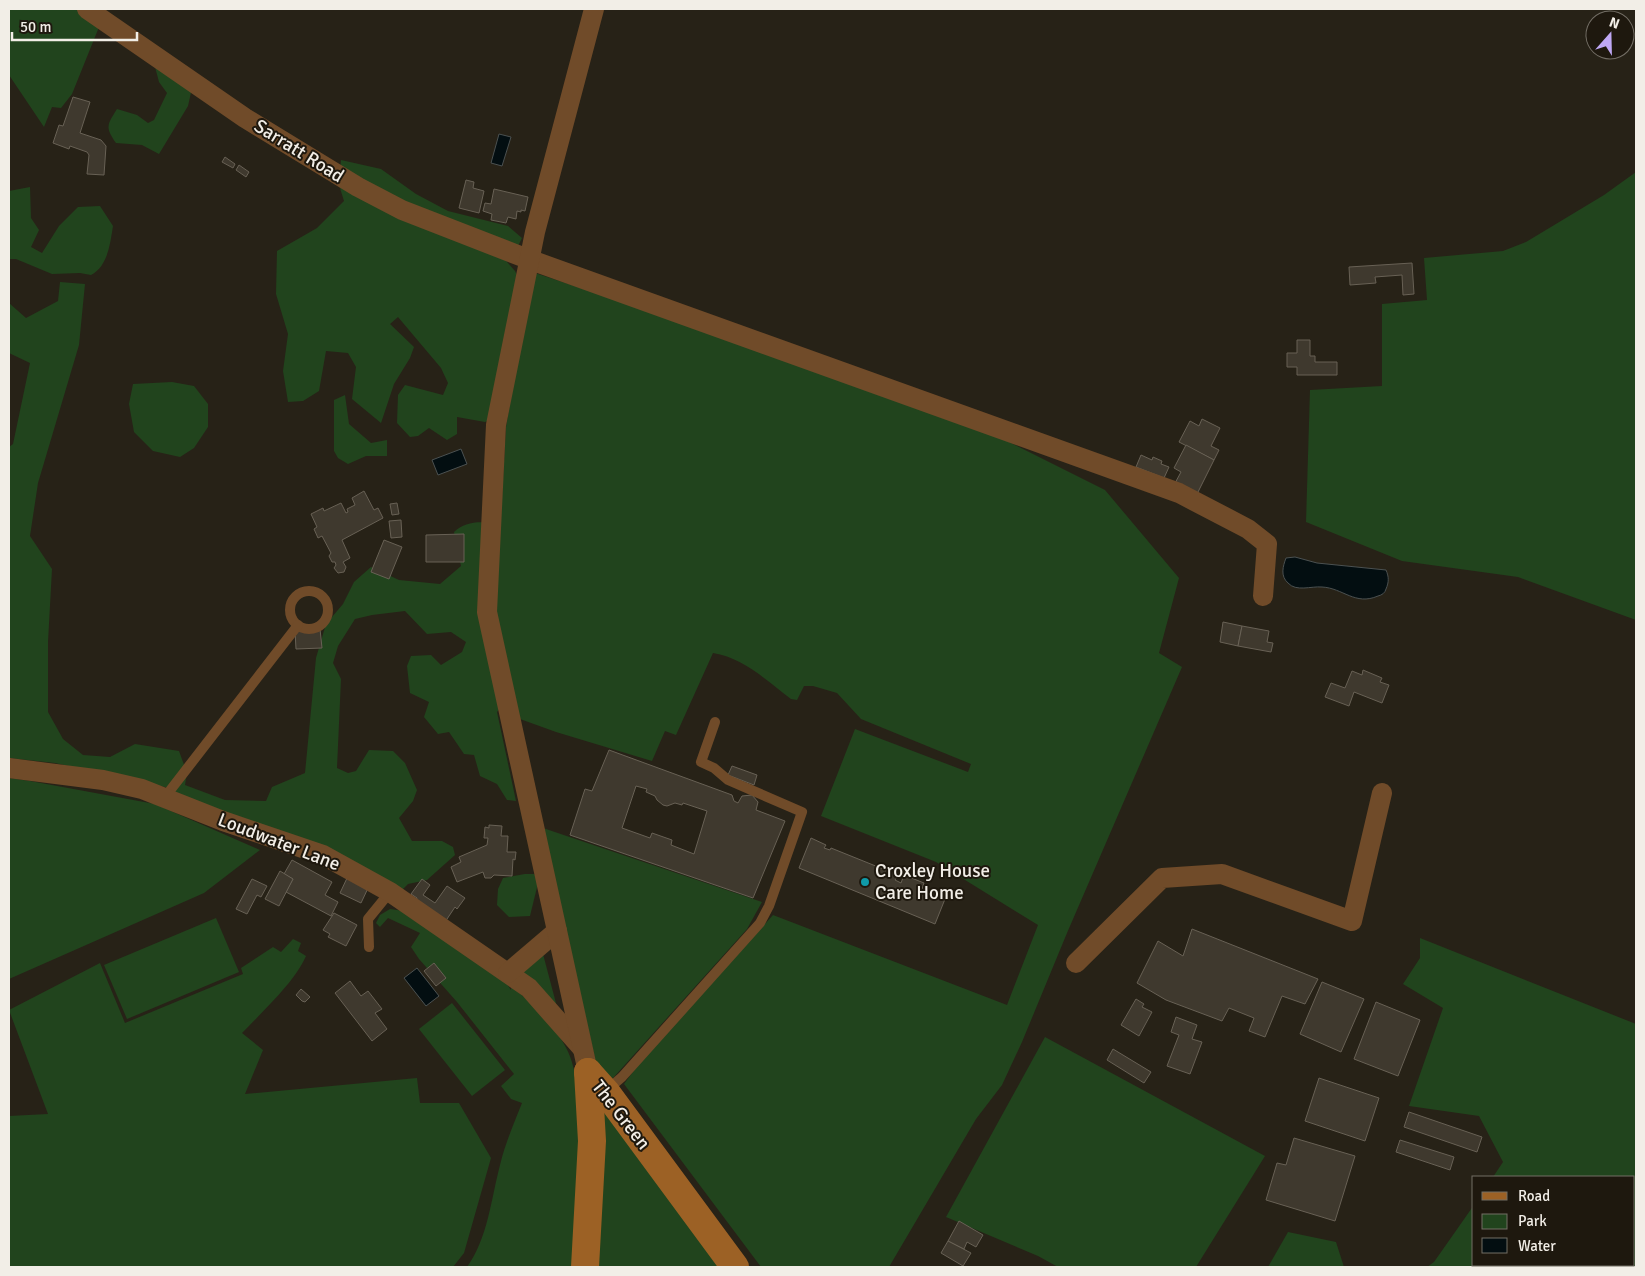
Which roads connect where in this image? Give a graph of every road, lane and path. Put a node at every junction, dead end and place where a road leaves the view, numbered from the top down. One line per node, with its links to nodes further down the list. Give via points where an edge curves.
1 (88, 9): 3 (street, Sarratt Road, via 245,118 358,187 402,210)
2 (594, 9): 3 (street)
3 (528, 259): 4 (street, Sarratt Road, via 1179,494 1248,530 1267,544); 11 (street, via 496,425 487,612)
4 (1263, 596)
5 (298, 625): 9 (lane)
6 (715, 722): 16 (lane, via 701,762 728,780 802,812 760,923)
7 (9, 768): 9 (street, Loudwater Lane, via 103,780)
8 (1382, 793): 13 (street, via 1352,921 1222,874 1162,878)
9 (165, 797): 10 (street, Loudwater Lane, via 323,855)
10 (390, 892): 12 (lane, via 368,919); 14 (street, Loudwater Lane)
11 (557, 930): 14 (street); 15 (street)
12 (369, 947)
13 (1076, 963)
14 (508, 973): 15 (street, Loudwater Lane, via 529,988)
15 (585, 1060): 16 (street, The Green); 17 (street, The Green, via 592,1141)
16 (606, 1092): 18 (street, The Green)
17 (585, 1267)
18 (735, 1267)

